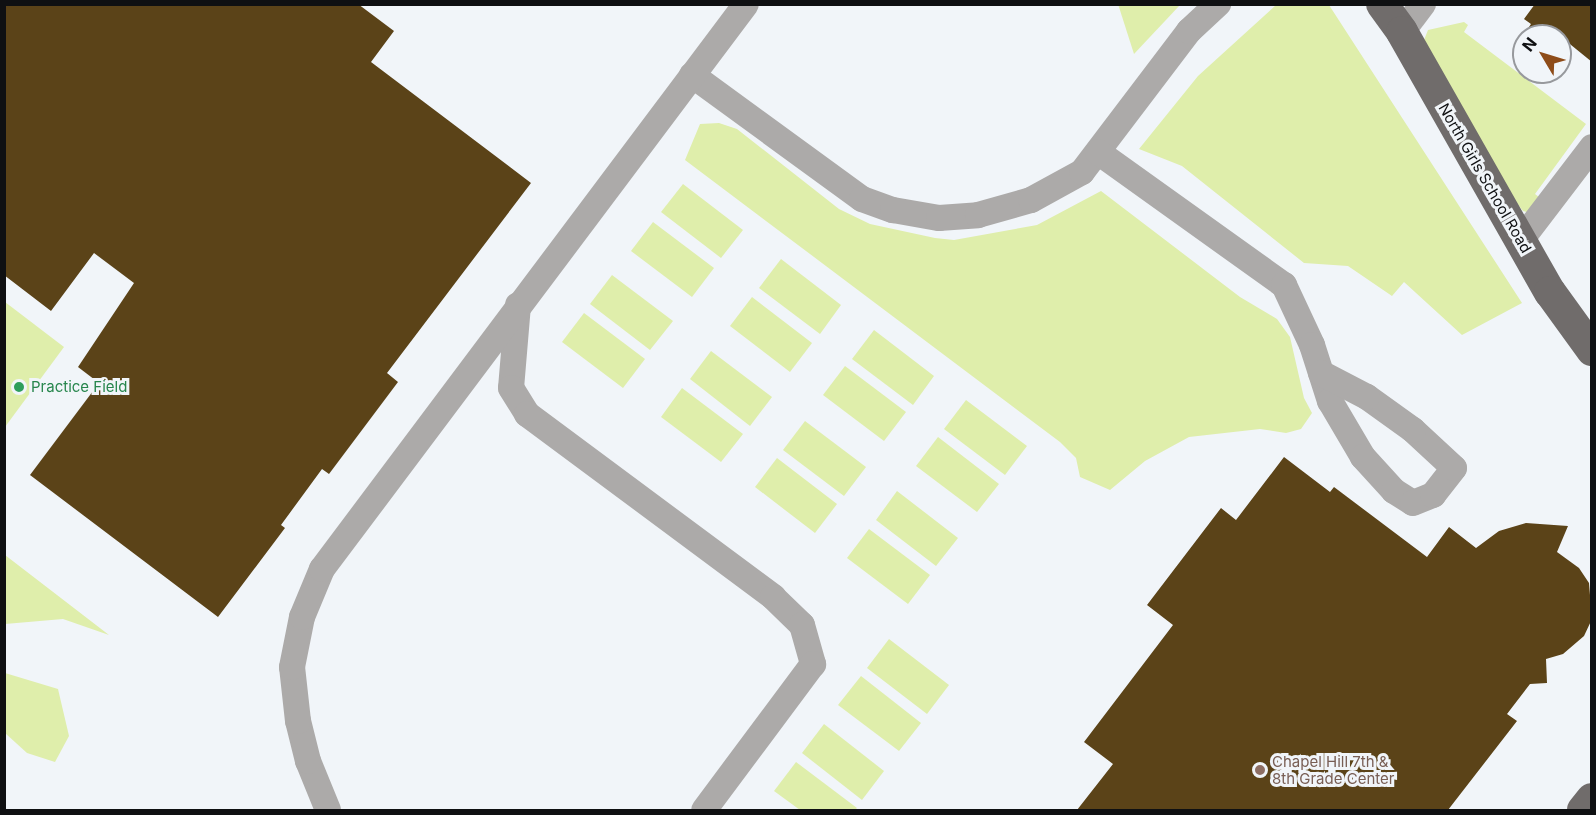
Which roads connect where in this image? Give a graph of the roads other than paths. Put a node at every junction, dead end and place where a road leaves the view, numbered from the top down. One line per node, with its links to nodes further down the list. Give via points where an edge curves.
1 (746, 4): 6 (lane)
2 (1218, 4): 8 (lane, via 1189,31)
3 (1382, 4): 5 (main road, North Girls School Road)
4 (1423, 4): 5 (lane)
5 (1402, 32): 9 (main road, North Girls School Road)
6 (692, 75): 8 (lane, via 862,199 892,210 939,218 978,215 1020,203 1083,172); 10 (lane)
7 (1592, 147): 9 (lane)
8 (1098, 152): 12 (lane, via 1284,285)
9 (1521, 240): 11 (main road, North Girls School Road, via 1555,300)
10 (518, 305): 14 (lane, via 322,569 302,617 292,667 298,721 308,761); 15 (lane, via 511,388 527,414 773,597 802,625 813,664)
11 (1592, 350)
12 (1321, 373): 12 (lane, via 1330,401 1371,465 1394,491 1413,503 1433,495 1454,468 1413,430 1367,397)
13 (1592, 799): 16 (main road)
14 (328, 810)
15 (704, 810)
16 (1583, 810)

